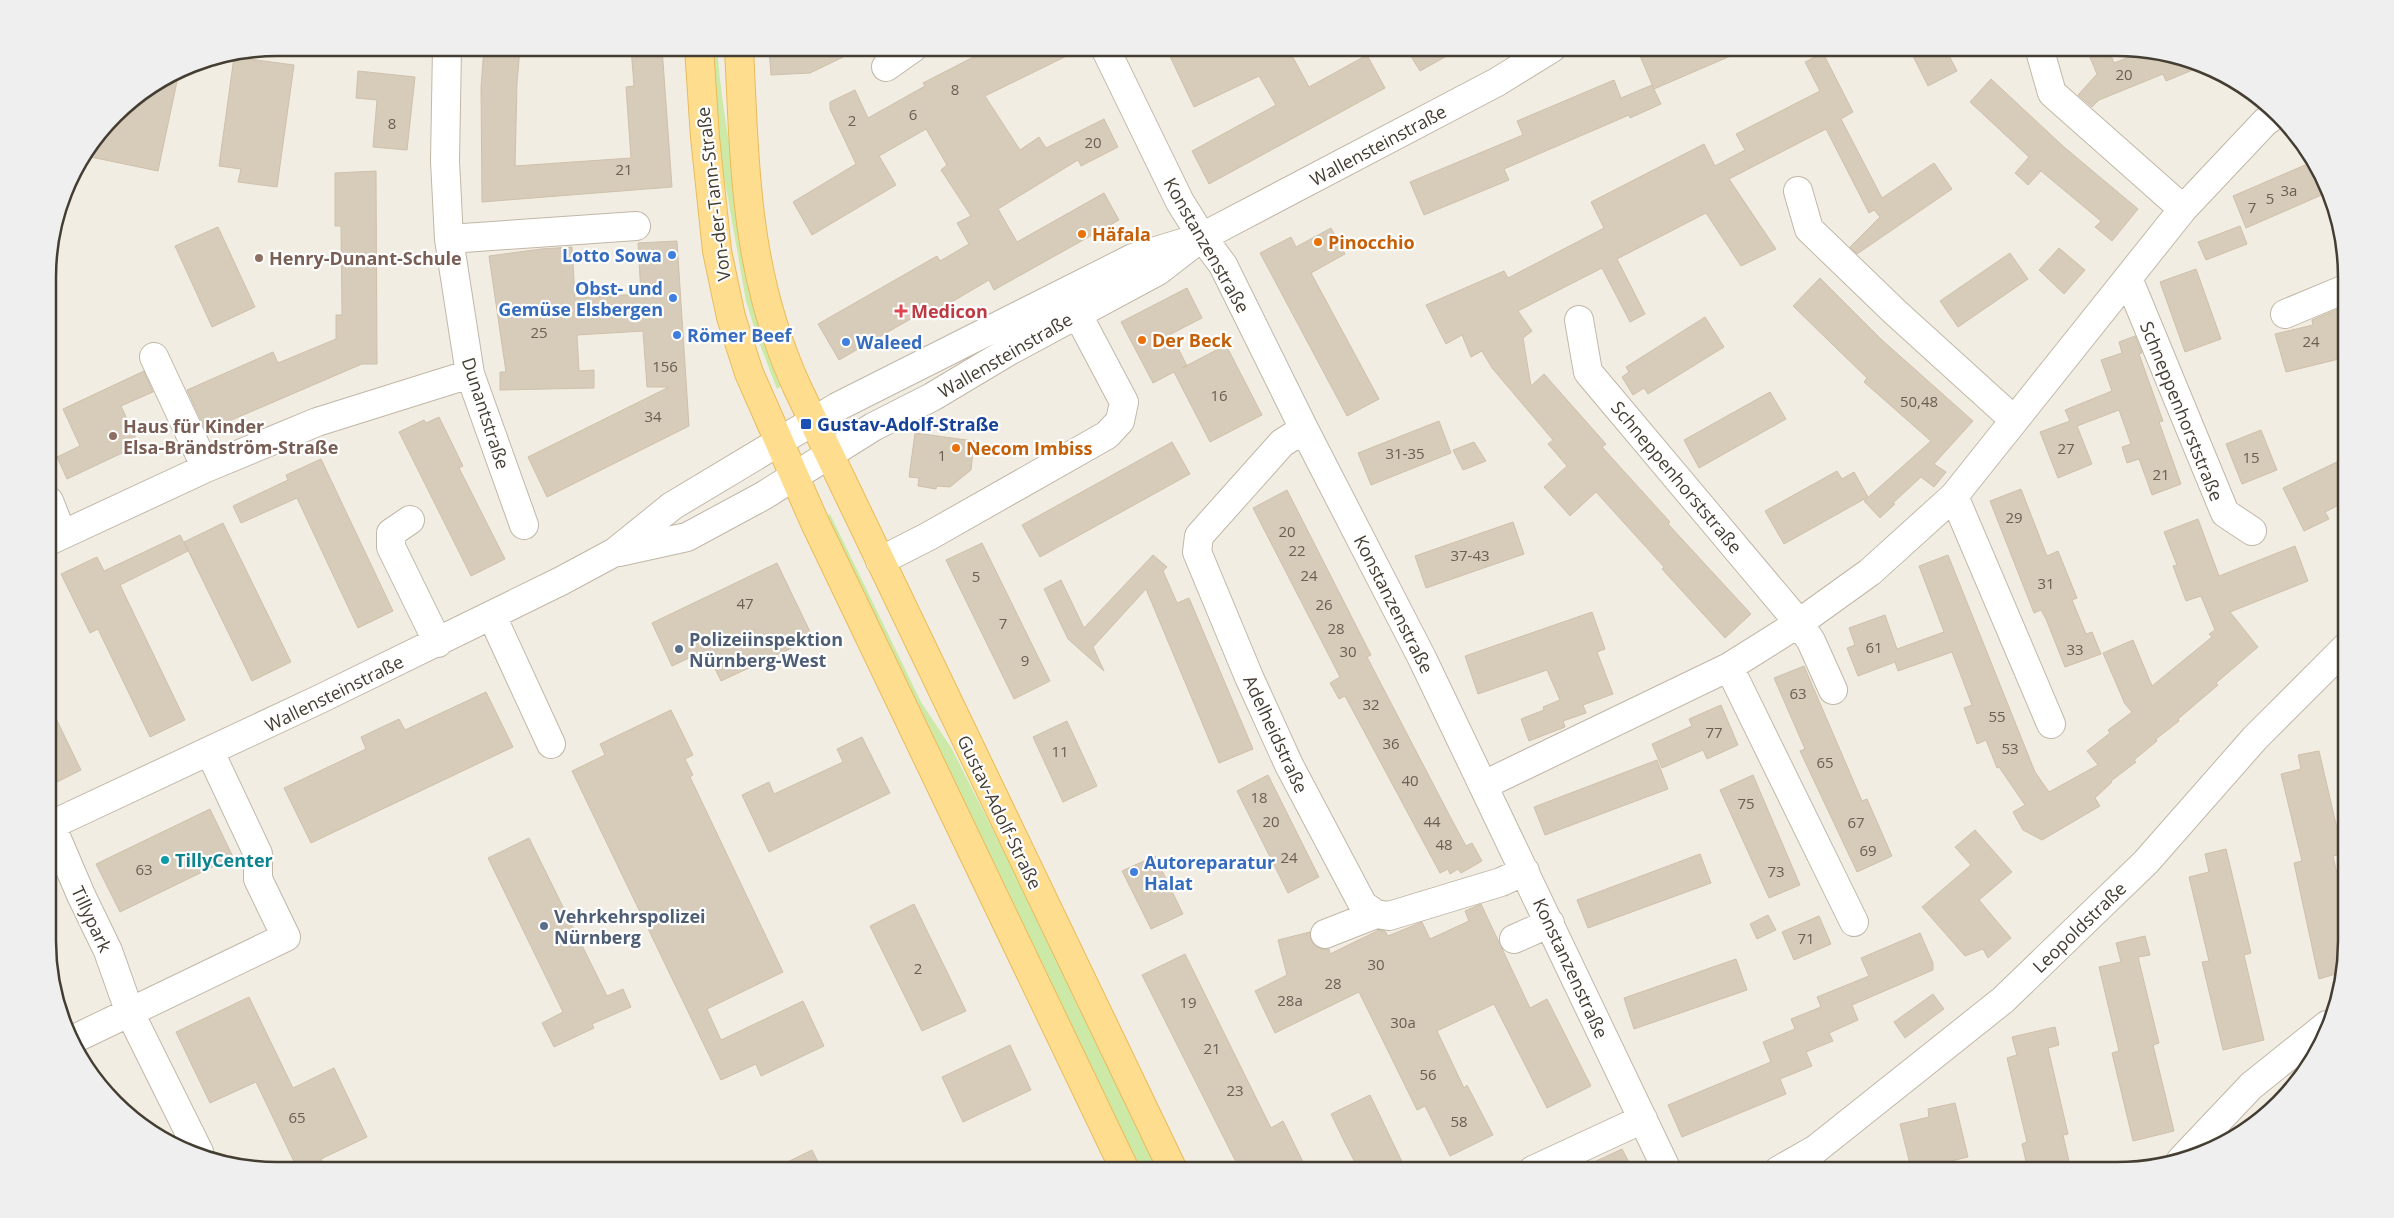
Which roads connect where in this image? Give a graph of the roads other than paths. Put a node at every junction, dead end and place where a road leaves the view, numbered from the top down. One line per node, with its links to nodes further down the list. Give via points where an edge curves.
1 (447, 56): 14 (street, Dunantstraße, via 445,161)
2 (700, 56): 25 (main road, Von-der-Tann-Straße, via 720,267 739,345)
3 (739, 56): 23 (main road, Von-der-Tann-Straße, via 747,198 756,262 779,342)
4 (902, 56): 8 (street)
5 (1109, 56): 13 (street, Konstanzenstraße, via 1180,202)
6 (1539, 56): 13 (street, Wallensteinstraße, via 1497,82)
7 (2041, 56): 11 (street, via 2052,93)
8 (886, 67)
9 (2270, 118): 11 (street)
10 (1798, 191): 22 (street, via 1809,229)
11 (2183, 209): 15 (street)
12 (636, 226): 14 (street)
13 (1202, 237): 17 (street, Wallensteinstraße, via 1158,271); 24 (street, Konstanzenstraße, via 1223,265)
14 (449, 239): 21 (street, Dunantstraße)
15 (2128, 278): 22 (street); 32 (street, Schneppenhorststraße, via 2225,513)
16 (2338, 292): 18 (street)
17 (1072, 303): 23 (street, Wallensteinstraße, via 858,396); 26 (street, Wallensteinstraße, via 1008,351); 35 (street, via 1124,402 1120,421 1107,435 1065,460)
18 (2285, 314)
19 (1579, 320): 37 (street, Schneppenhorststraße, via 1588,372)
20 (154, 357): 27 (street)
21 (470, 374): 27 (street, via 317,422); 31 (street, Dunantstraße)
22 (2014, 420): 29 (street)
23 (814, 421): 25 (street, Wallensteinstraße); 26 (main road, Von-der-Tann-Straße)
24 (1304, 430): 45 (street, Konstanzenstraße); 49 (street, Adelheidstraße, via 1282,443 1204,530 1199,536 1197,552 1289,765 1363,905)
25 (778, 442): 28 (main road, Von-der-Tann-Straße); 34 (street, Wallensteinstraße, via 672,506)
26 (829, 453): 28 (street, Wallensteinstraße); 35 (main road, Gustav-Adolf-Straße)
27 (206, 468): 33 (street)
28 (794, 478): 34 (street, Wallensteinstraße, via 687,537); 60 (main road)
29 (1954, 496): 37 (street, via 1870,572); 42 (street)
30 (410, 520): 38 (street, via 391,533 390,547)
31 (524, 525)
32 (2252, 531)
33 (56, 538)
34 (616, 552): 36 (street, Wallensteinstraße)
35 (880, 561): 61 (main road, Gustav-Adolf-Straße)
36 (492, 616): 38 (street, Wallensteinstraße); 43 (street)
37 (1800, 623): 40 (street); 41 (street, Schneppenhorststraße, via 1812,641)
38 (438, 643): 44 (street, Wallensteinstraße)
39 (2338, 655): 64 (street, Leopoldstraße, via 2255,738 2146,862 2003,1000 1816,1149)
40 (1729, 667): 45 (street); 50 (street)
41 (1832, 690)
42 (2051, 724)
43 (552, 744)
44 (210, 752): 46 (street, Wallensteinstraße); 54 (street, via 258,854 258,879 286,938)
45 (1484, 785): 48 (street, Konstanzenstraße)
46 (56, 823)
47 (56, 839): 54 (street, Tillypark, via 108,951)
48 (1525, 871): 49 (street, via 1501,882 1389,916); 51 (street, Konstanzenstraße)
49 (1376, 914): 52 (street)
50 (1854, 922)
51 (1550, 924): 53 (street); 57 (street, Konstanzenstraße)
52 (1325, 934)
53 (1514, 939)
54 (130, 1013): 56 (street); 58 (street, Tillypark)
55 (2317, 1033): 59 (street, via 2251,1086)
56 (79, 1037)
57 (1643, 1119): 62 (street); 63 (street, Konstanzenstraße)
58 (195, 1146)
59 (2191, 1149)
60 (1121, 1162)
61 (1169, 1162)
62 (1550, 1162)
63 (1663, 1162)
64 (1792, 1162)

